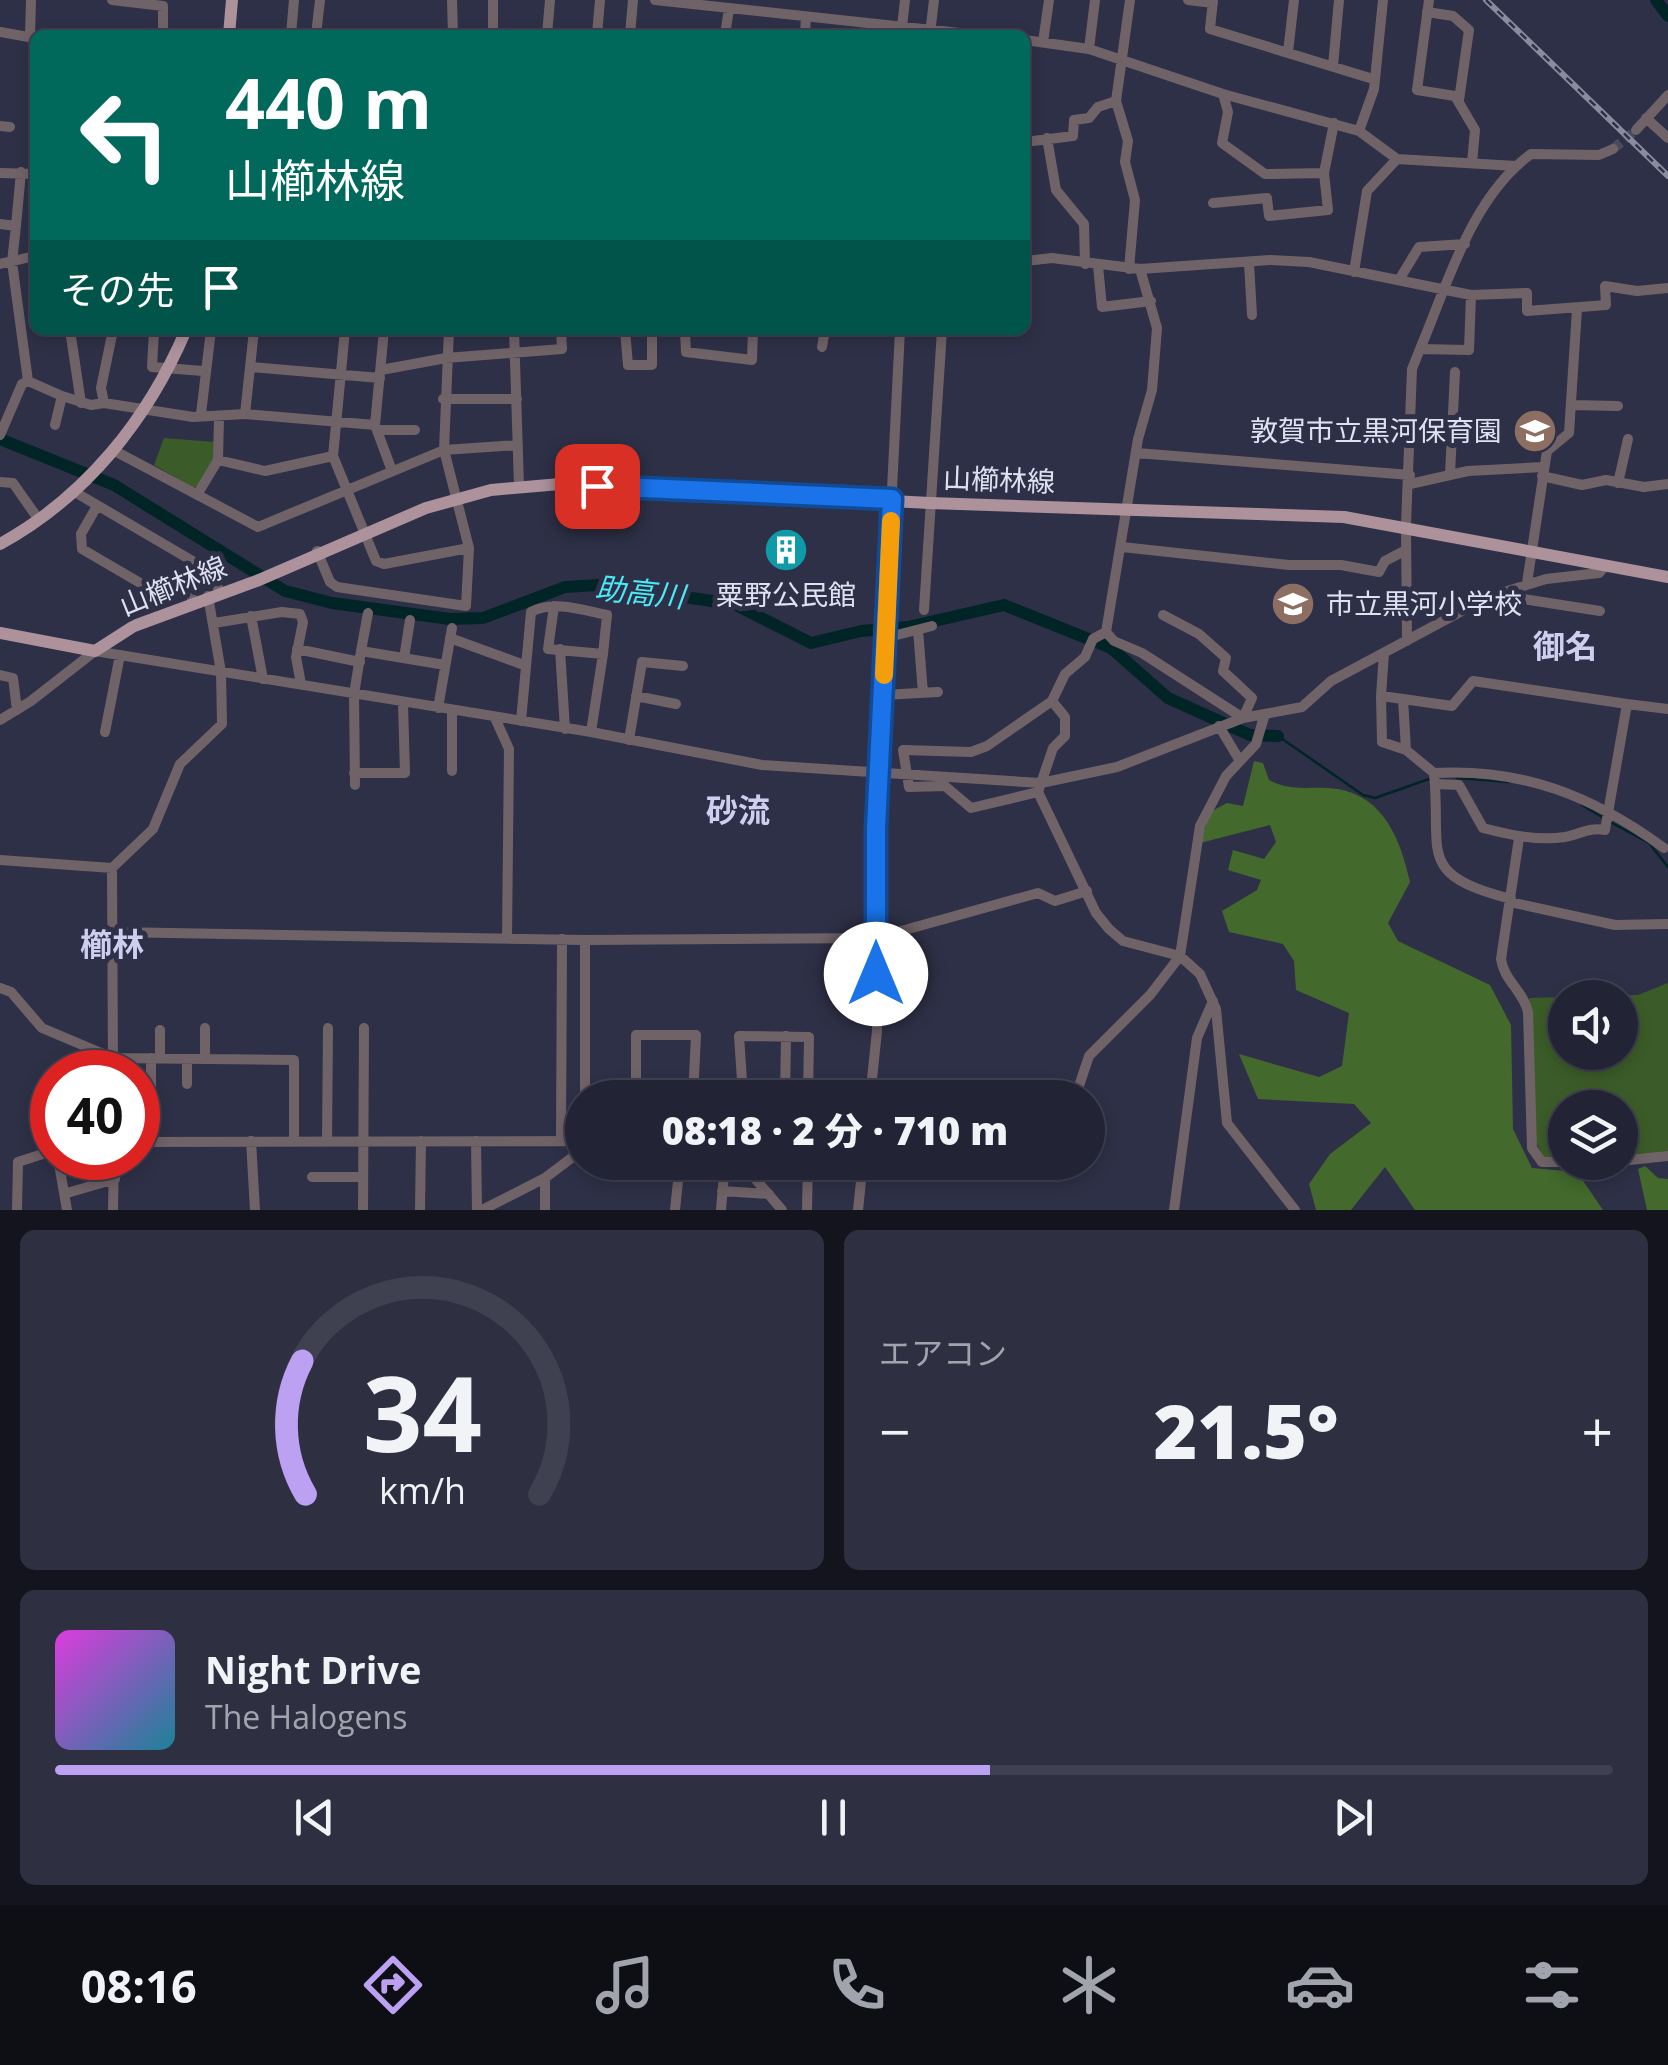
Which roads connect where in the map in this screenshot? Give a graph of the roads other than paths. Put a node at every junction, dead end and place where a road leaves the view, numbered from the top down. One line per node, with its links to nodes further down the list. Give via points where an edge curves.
1 (31, 0): 29 (street)
2 (112, 0): 30 (street, via 163,6)
3 (232, 0): 31 (main road)
4 (294, 0): 32 (street)
5 (320, 0): 33 (street)
6 (452, 0): 34 (street)
7 (493, 0): 35 (street)
8 (550, 0): 36 (street)
9 (600, 0): 37 (street)
10 (634, 0): 38 (street)
11 (655, 0): 22 (street)
12 (792, 0): 26 (street)
13 (905, 0): 28 (street)
14 (934, 0): 42 (street)
15 (1049, 0): 46 (street)
16 (1095, 0): 47 (street)
17 (1130, 0): 49 (street)
18 (1188, 0): 23 (street)
19 (1294, 0): 48 (street)
20 (1339, 0): 50 (street)
21 (1383, 0): 51 (street)
22 (682, 1): 24 (street)
23 (1213, 2): 48 (street, via 1210,29)
24 (735, 6): 26 (street); 39 (street)
25 (1428, 6): 55 (street, via 1469,30); 55 (street, via 1418,90)
26 (791, 15): 27 (street)
27 (806, 16): 28 (street); 40 (street)
28 (902, 26): 41 (street)
29 (32, 30)
30 (163, 30)
31 (229, 30)
32 (291, 30)
33 (317, 30)
34 (452, 30)
35 (493, 30)
36 (547, 30)
37 (597, 30)
38 (631, 30)
39 (727, 30)
40 (805, 30)
41 (921, 30)
42 (930, 30)
43 (0, 35): 44 (street)
44 (30, 38)
45 (1030, 41): 46 (street)
46 (1044, 42): 47 (street)
47 (1089, 50): 49 (street)
48 (1288, 52): 50 (street)
49 (1123, 62): 52 (street); 54 (street)
50 (1333, 66): 51 (street)
51 (1374, 79): 59 (street, via 1371,109)
52 (1223, 94): 57 (street); 71 (street, via 1228,112 1222,143)
53 (1668, 95): 56 (street)
54 (1116, 100): 60 (street, via 1074,120 1074,136); 82 (street, via 1135,200)
55 (1458, 101): 65 (street, via 1475,130)
56 (1646, 118): 58 (street); 61 (street)
57 (1334, 123): 59 (street); 68 (street)
58 (1636, 130)
59 (1359, 131): 64 (street)
60 (1047, 138): 62 (street); 80 (street, via 1056,190 1084,224)
61 (1668, 138)
62 (1030, 141)
63 (1613, 149): 66 (street, via 1599,155 1532,154)
64 (1398, 159): 65 (street); 83 (street, via 1367,191)
65 (1472, 163): 66 (street)
66 (1516, 166): 76 (street, via 1500,180)
67 (21, 172): 69 (street); 70 (street); 75 (street)
68 (1324, 172): 71 (street); 72 (street, via 1328,210 1269,216)
69 (0, 173)
70 (30, 173)
71 (1266, 174): 72 (street)
72 (1267, 198): 73 (street)
73 (1213, 203)
74 (0, 224): 75 (street)
75 (16, 226): 78 (street)
76 (1466, 244): 84 (street, via 1420,247); 86 (street)
77 (1030, 260): 80 (street)
78 (6, 263): 119 (street)
79 (1248, 263): 82 (street); 83 (street, via 1309,262); 90 (street)
80 (1085, 264): 81 (street)
81 (1098, 266): 82 (street); 88 (street, via 1102,307)
82 (1135, 269): 88 (street)
83 (1354, 272): 84 (street)
84 (1399, 280): 86 (street)
85 (1668, 288): 89 (street, via 1605,286 1606,305)
86 (1445, 291): 87 (street); 110 (street)
87 (1471, 296): 89 (street, via 1527,292 1527,311); 110 (street, via 1469,350)
88 (1151, 301): 140 (street, via 1158,328 1152,390)
89 (1577, 309): 125 (street)
90 (1252, 315)
91 (71, 335): 124 (street)
92 (112, 335): 123 (street)
93 (154, 335): 114 (street, via 152,367)
94 (184, 335): 114 (main road)
95 (211, 335): 115 (street)
96 (253, 335): 113 (street)
97 (344, 335): 118 (street)
98 (384, 335): 117 (street)
99 (448, 335): 112 (street)
100 (514, 335): 111 (street)
101 (561, 335): 111 (street, via 562,348)
102 (625, 335): 103 (street, via 628,366 652,365)
103 (652, 335)
104 (685, 335): 105 (street, via 686,352 752,360)
105 (753, 335)
106 (824, 335): 109 (street)
107 (900, 335): 155 (street)
108 (942, 335): 156 (street)
109 (822, 347)
110 (1420, 349): 146 (street, via 1412,369)
111 (515, 351): 112 (street); 122 (street)
112 (446, 358): 117 (street); 121 (street)
113 (250, 367): 118 (street); 129 (street)
114 (168, 370): 115 (street); 127 (main road)
115 (203, 371): 128 (street)
116 (1455, 372): 145 (street)
117 (381, 374): 118 (street); 133 (street)
118 (340, 376): 131 (street)
119 (28, 381): 120 (street); 135 (street)
120 (62, 396): 124 (street); 132 (street)
121 (443, 399): 122 (street); 139 (street)
122 (518, 399): 137 (street)
123 (104, 402): 124 (street); 127 (street)
124 (81, 403)
125 (1572, 404): 126 (street); 144 (street, via 1569,433 1546,451)
126 (1618, 406)
127 (144, 410): 128 (street); 138 (main road)
128 (201, 414): 130 (street)
129 (245, 414): 130 (street); 131 (street)
130 (220, 418): 142 (street)
131 (336, 422): 133 (street); 141 (street)
132 (55, 425)
133 (376, 427): 134 (street); 143 (street)
134 (415, 430)
135 (0, 434)
136 (1628, 438): 148 (street)
137 (518, 445): 139 (street); 150 (street)
138 (113, 450): 152 (main road); 153 (street)
139 (444, 450): 143 (street); 154 (street)
140 (1136, 453): 146 (street); 158 (street)
141 (333, 456): 142 (street, via 265,470); 151 (street)
142 (218, 460): 153 (street)
143 (392, 470): 151 (street)
144 (1542, 472): 145 (street); 148 (street, via 1582,484); 167 (street)
145 (1450, 474): 146 (street)
146 (1410, 480): 160 (street)
147 (0, 482): 159 (street, via 13,483)
148 (1618, 483): 149 (street)
149 (1668, 484)
150 (519, 486): 154 (main road, 山櫛林線); 155 (main road, 山櫛林線)
151 (346, 490): 153 (street, via 258,527); 161 (street)
152 (73, 491): 157 (street); 159 (main road)
153 (198, 495)
154 (454, 498): 161 (main road, 山櫛林線); 164 (street)
155 (892, 499): 156 (main road, 山櫛林線); 185 (street)
156 (930, 503): 158 (main road, 山櫛林線); 174 (street)
157 (97, 506): 172 (street, via 213,573); 172 (street, via 80,534 82,549 147,587)
158 (1130, 508): 160 (main road, 山櫛林線, via 1344,516); 163 (street)
159 (39, 520): 162 (main road)
160 (1406, 526): 165 (street); 167 (main road, 山櫛林線)
161 (364, 532): 164 (street, via 376,561 384,564); 166 (main road, 山櫛林線)
162 (2, 540)
163 (1122, 547): 165 (street, via 1379,572); 183 (street)
164 (469, 548): 166 (street, via 466,606 337,587)
165 (1406, 550): 186 (street)
166 (318, 551): 172 (main road, 山櫛林線)
167 (1530, 552): 168 (main road, 山櫛林線); 170 (street)
168 (1604, 566): 169 (main road, 山櫛林線); 170 (street, via 1599,573)
169 (1668, 577)
170 (1527, 583): 171 (street)
171 (1502, 592): 175 (street); 186 (street)
172 (207, 596): 180 (street); 190 (main road, 山櫛林線, via 134,626)
173 (554, 606): 187 (street, via 531,612); 188 (street); 192 (street, via 607,615)
174 (924, 610)
175 (1600, 611)
176 (368, 614): 194 (street)
177 (1163, 615): 220 (street, via 1226,658 1223,671 1252,698)
178 (250, 616): 180 (street); 189 (street, via 300,614); 201 (street)
179 (410, 620): 195 (street)
180 (214, 623): 199 (street)
181 (932, 626): 182 (street)
182 (918, 630): 185 (street); 204 (street)
183 (1106, 632): 210 (street, via 1064,674); 220 (street)
184 (0, 633): 190 (main road)
185 (885, 636): 206 (street)
186 (1407, 641): 191 (street)
187 (526, 642): 188 (street); 196 (street)
188 (554, 649): 192 (street); 224 (street)
189 (297, 650): 194 (street); 202 (street)
190 (95, 651): 193 (street); 216 (street)
191 (1384, 653): 208 (street); 218 (street, via 1302,706)
192 (603, 654): 226 (street)
193 (120, 655): 199 (street); 225 (street)
194 (360, 656): 195 (street); 205 (street)
195 (404, 658): 197 (street)
196 (524, 665): 197 (street, via 451,633); 222 (street)
197 (445, 666): 214 (street)
198 (683, 666): 207 (street, via 642,662)
199 (221, 672): 201 (street); 239 (street, via 222,724 180,764 154,829)
200 (0, 675): 216 (street, via 13,678)
201 (263, 679): 202 (street)
202 (301, 684): 205 (street)
203 (938, 692): 204 (street)
204 (922, 693): 206 (street)
205 (354, 694): 211 (street); 211 (street, via 355,779 404,773)
206 (883, 695): 231 (street)
207 (636, 696): 212 (street); 227 (street)
208 (1381, 696): 209 (street); 228 (street, via 1382,742)
209 (1404, 699): 213 (street, via 1452,706 1473,681); 228 (street)
210 (1052, 701): 232 (street, via 970,752 903,750); 234 (street, via 1065,718 1065,736 1052,748)
211 (403, 704): 214 (street)
212 (676, 704)
213 (1627, 704): 215 (street); 235 (street)
214 (438, 708): 217 (street)
215 (1668, 709)
216 (17, 710): 221 (street)
217 (452, 711): 219 (street); 230 (street)
218 (1264, 717): 220 (street); 229 (street, via 1256,744)
219 (495, 718): 222 (street); 244 (street, via 509,749)
220 (1242, 718): 223 (street)
221 (0, 720)
222 (522, 721): 224 (street)
223 (1219, 726): 229 (street); 234 (street, via 1117,767)
224 (564, 728): 226 (street)
225 (105, 732)
226 (591, 732): 227 (street)
227 (629, 740): 231 (street, via 762,766)
228 (1406, 750): 233 (street)
229 (1240, 761): 248 (street, via 1200,826)
230 (452, 771)
231 (878, 771): 232 (street); 245 (street)
232 (911, 776): 234 (street); 234 (street, via 911,788 945,786 971,808)
233 (1434, 779): 235 (street, via 1492,775 1551,785); 236 (street, via 1459,785 1484,828); 241 (street, via 1439,858 1464,887)
234 (1040, 787): 240 (street)
235 (1610, 815): 236 (street, via 1605,830); 237 (street)
236 (1519, 838): 241 (street)
237 (1664, 848)
238 (0, 860): 239 (street)
239 (112, 868): 243 (street)
240 (1087, 891): 245 (street, via 1055,902 1038,893); 248 (street, via 1096,913 1123,940)
241 (1510, 900): 242 (street, via 1614,925); 285 (street, via 1502,965 1528,1012 1532,1141)
242 (1668, 924)
243 (113, 932): 244 (street); 259 (street)
244 (507, 938): 246 (street)
245 (876, 938): 247 (street); 270 (street)
246 (562, 939): 247 (street); 256 (street)
247 (585, 940): 255 (street)
248 (1180, 956): 250 (street, via 1200,974); 271 (street, via 1089,1056)
249 (0, 988): 258 (street, via 42,1028)
250 (1213, 1000): 316 (street, via 1197,1038); 317 (street, via 1227,1123)
251 (205, 1028): 263 (street)
252 (328, 1028): 275 (street)
253 (364, 1028): 276 (street)
254 (160, 1030): 260 (street)
255 (585, 1033): 256 (street); 264 (street)
256 (562, 1034): 279 (street)
257 (786, 1036): 267 (street, via 739,1036); 268 (street); 269 (street, via 809,1037)
258 (94, 1050)
259 (113, 1050)
260 (157, 1050)
261 (160, 1058): 262 (street)
262 (187, 1058): 263 (street); 272 (street)
263 (205, 1059): 274 (street, via 294,1060)
264 (584, 1080)
265 (636, 1080): 266 (street, via 636,1036 696,1035)
266 (694, 1080)
267 (742, 1080)
268 (785, 1080)
269 (808, 1080)
270 (872, 1080)
271 (1081, 1080)
272 (188, 1084)
273 (251, 1140): 274 (street); 281 (street); 305 (street)
274 (294, 1140): 275 (street)
275 (327, 1140): 276 (street)
276 (364, 1141): 277 (street); 288 (street)
277 (421, 1141): 278 (street); 307 (street)
278 (476, 1141): 279 (street); 308 (street)
279 (561, 1141): 280 (street)
280 (565, 1141)
281 (160, 1142)
282 (30, 1158): 302 (street, via 18,1162)
283 (1666, 1160): 284 (street)
284 (1638, 1161)
285 (1548, 1162)
286 (565, 1163): 289 (street)
287 (312, 1176): 288 (street)
288 (364, 1178): 306 (street)
289 (545, 1178): 301 (street); 310 (street)
290 (64, 1180): 299 (street)
291 (112, 1180): 299 (street)
292 (115, 1180): 304 (street)
293 (678, 1180): 311 (street)
294 (723, 1180): 298 (street)
295 (757, 1180): 300 (street)
296 (808, 1180): 314 (street)
297 (861, 1180): 315 (street)
298 (722, 1192): 300 (street); 312 (street)
299 (67, 1193): 303 (street)
300 (769, 1194): 313 (street)
301 (508, 1197): 308 (street); 309 (street)
302 (17, 1210)
303 (67, 1210)
304 (113, 1210)
305 (256, 1210)
306 (363, 1210)
307 (420, 1210)
308 (480, 1210)
309 (508, 1210)
310 (545, 1210)
311 (675, 1210)
312 (721, 1210)
313 (782, 1210)
314 (807, 1210)
315 (858, 1210)
316 (1174, 1210)
317 (1295, 1210)

